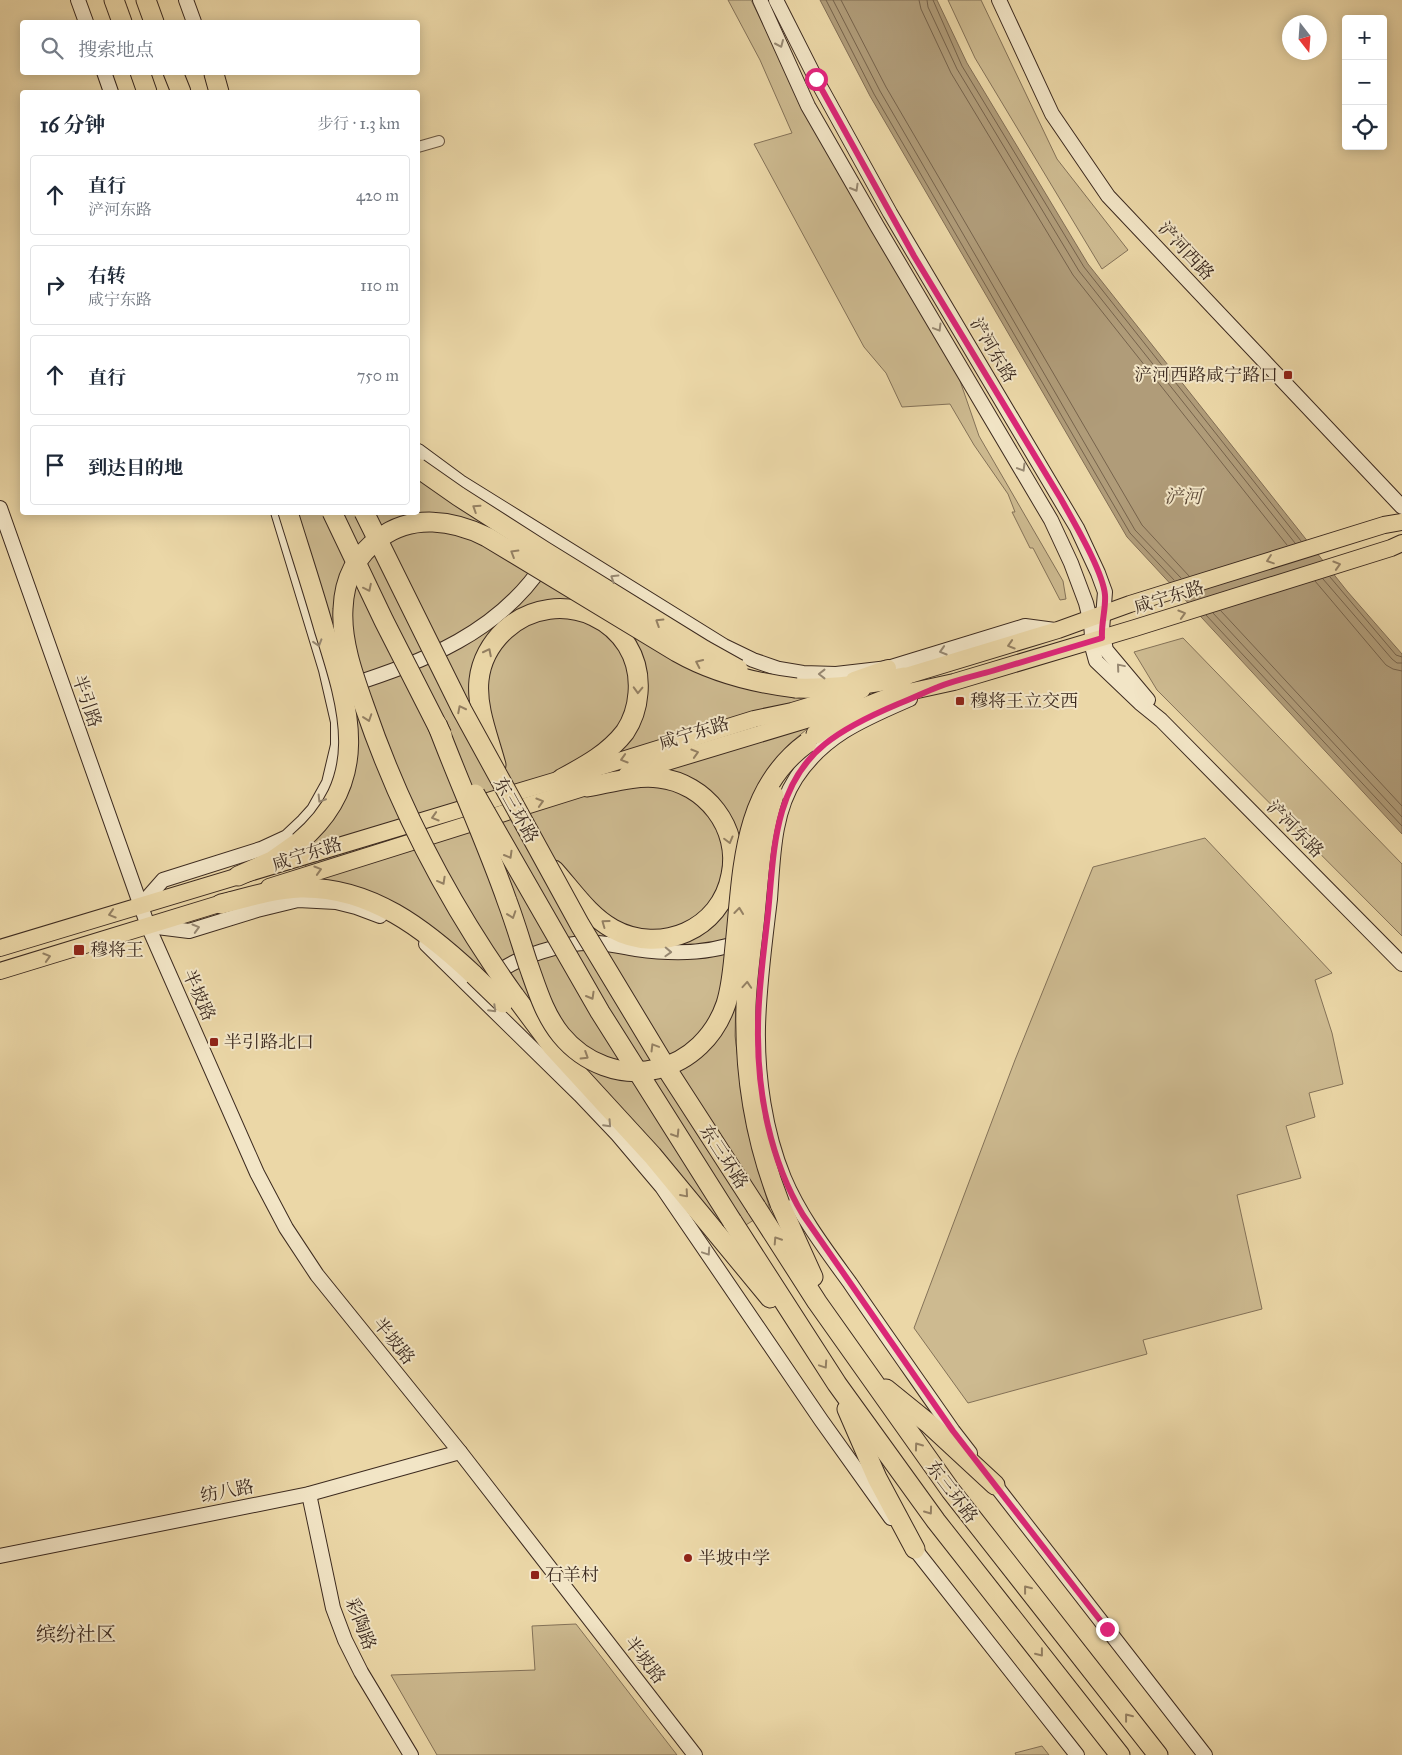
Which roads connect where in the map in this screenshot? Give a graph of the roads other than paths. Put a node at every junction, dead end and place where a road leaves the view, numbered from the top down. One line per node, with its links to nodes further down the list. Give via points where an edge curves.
1 (78, 0): 8 (street)
2 (114, 0): 9 (highway)
3 (146, 0): 10 (highway)
4 (186, 0): 11 (street)
5 (760, 0): 34 (street, 浐河东路, one-way to 34, via 808,106 1051,520 1086,604)
6 (776, 0): 34 (street, 浐河东路, via 890,213 1077,528 1105,592)
7 (999, 0): 24 (street, 浐河西路, via 1052,114 1108,196)
8 (85, 20)
9 (121, 20)
10 (153, 20)
11 (193, 20)
12 (105, 75): 16 (street)
13 (141, 75): 17 (highway)
14 (174, 75): 18 (highway)
15 (215, 75): 19 (highway)
16 (110, 90)
17 (146, 90)
18 (180, 90)
19 (219, 90)
20 (439, 141): 21 (street)
21 (420, 146)
22 (420, 452): 32 (street, via 460,482)
23 (420, 469): 39 (highway, one-way to 23, bridge, via 754,675 726,662 544,551)
24 (1397, 498): 25 (street, 浐河西路)
25 (1402, 507)
26 (0, 508): 50 (street, 半引路)
27 (279, 515): 40 (street, one-way to 40)
28 (289, 515): 48 (highway, bridge, via 338,671 349,727 348,763 340,787 321,821 272,861)
29 (333, 515): 42 (highway, 东三环路, one-way to 42, bridge)
30 (365, 515): 45 (highway, 东三环路, one-way to 30, bridge)
31 (1402, 522): 34 (main road, 咸宁东路, one-way to 34)
32 (558, 543): 36 (street, one-way to 32, via 846,673 814,674 753,660 724,646); 40 (street, via 532,582 470,635 419,661)
33 (1397, 546): 35 (main road, 咸宁东路, one-way to 33)
34 (1097, 616): 35 (street, 浐河东路); 36 (main road, 咸宁东路, one-way to 36)
35 (1097, 639): 38 (main road, 咸宁东路); 54 (street, 浐河东路, via 1095,656 1099,665 1161,720)
36 (898, 679): 37 (highway); 38 (main road, 咸宁东路); 41 (main road, 咸宁东路); 43 (highway, via 858,710); 46 (main road, 咸宁东路, one-way to 36, via 828,713)
37 (838, 686): 39 (highway); 41 (main road)
38 (940, 686): 52 (street, via 844,731 823,745 805,765 780,814)
39 (806, 688): 57 (highway, one-way to 57, bridge, via 746,679 699,664 492,540 462,526 436,522 413,524 390,531 365,551 349,576 342,611 359,691 386,763 428,856)
40 (331, 692): 50 (street, one-way to 50, via 339,730 336,761 326,790 304,821 287,837 272,845 163,880)
41 (754, 719): 44 (main road, 咸宁东路, one-way to 44)
42 (437, 724): 43 (highway, one-way to 43, bridge, via 499,879 546,1012 560,1034 579,1053 604,1066 628,1072 655,1070 678,1062 700,1046 716,1026 732,978 745,856 754,814 774,775); 59 (highway, 东三环路, one-way to 59, bridge, via 596,1004)
43 (811, 739): 58 (highway, one-way to 43, bridge, via 769,1175 752,1111 746,1049 746,1005 766,824 780,782 798,752)
44 (561, 779): 45 (highway, one-way to 44, bridge, via 478,692 487,654 497,638 517,621 562,607 592,615 614,630 629,650 638,677 637,705 630,724 609,749); 48 (main road, 咸宁东路, one-way to 48)
45 (501, 783): 47 (highway, 东三环路, bridge)
46 (587, 787): 47 (highway, one-way to 47, bridge, via 657,777 686,785 706,798 721,818 733,856 732,874 725,894 713,912 682,934 665,939 633,937 612,929 594,915); 49 (main road, 咸宁东路, one-way to 46)
47 (540, 854): 58 (highway, 东三环路, one-way to 47, bridge, via 816,1302 670,1074)
48 (238, 876): 50 (main road, 咸宁东路)
49 (220, 904): 51 (main road, 咸宁东路); 56 (highway, via 300,888 349,894 404,918 425,933)
50 (140, 905): 51 (street, 半坡路); 53 (main road, 咸宁东路, one-way to 53)
51 (148, 926): 55 (main road, 咸宁东路, one-way to 51); 56 (street, one-way to 56, via 189,931 291,900 336,902 374,913 405,929); 62 (street, 半坡路, via 256,1173 286,1228 317,1275)
52 (766, 930): 56 (street, one-way to 52, via 513,962 566,947 597,943 662,952 701,951 726,947); 63 (street, via 758,1011 759,1054 766,1117 784,1179 833,1260)
53 (0, 948)
54 (1402, 964)
55 (0, 971)
56 (475, 984): 57 (highway, bridge); 65 (street, one-way to 65, via 603,1119 662,1187 820,1420)
57 (508, 999): 59 (highway, one-way to 59, via 663,1169)
58 (839, 1332): 60 (highway, 东三环路)
59 (812, 1346): 61 (highway, 东三环路, one-way to 61)
60 (871, 1377): 63 (highway, via 928,1423); 71 (highway, 东三环路, one-way to 60, via 951,1491)
61 (837, 1384): 65 (highway, via 877,1478); 70 (highway, 东三环路, one-way to 70, via 936,1521)
62 (460, 1452): 64 (street, 纺八路); 68 (street, 半坡路)
63 (995, 1486): 72 (street)
64 (308, 1494): 66 (street, 纺八路); 67 (street, 彩陶路, via 333,1608 345,1640)
65 (915, 1549): 69 (street)
66 (0, 1556)
67 (411, 1755)
68 (695, 1755)
69 (1077, 1755)
70 (1120, 1755)
71 (1158, 1755)
72 (1205, 1755)

